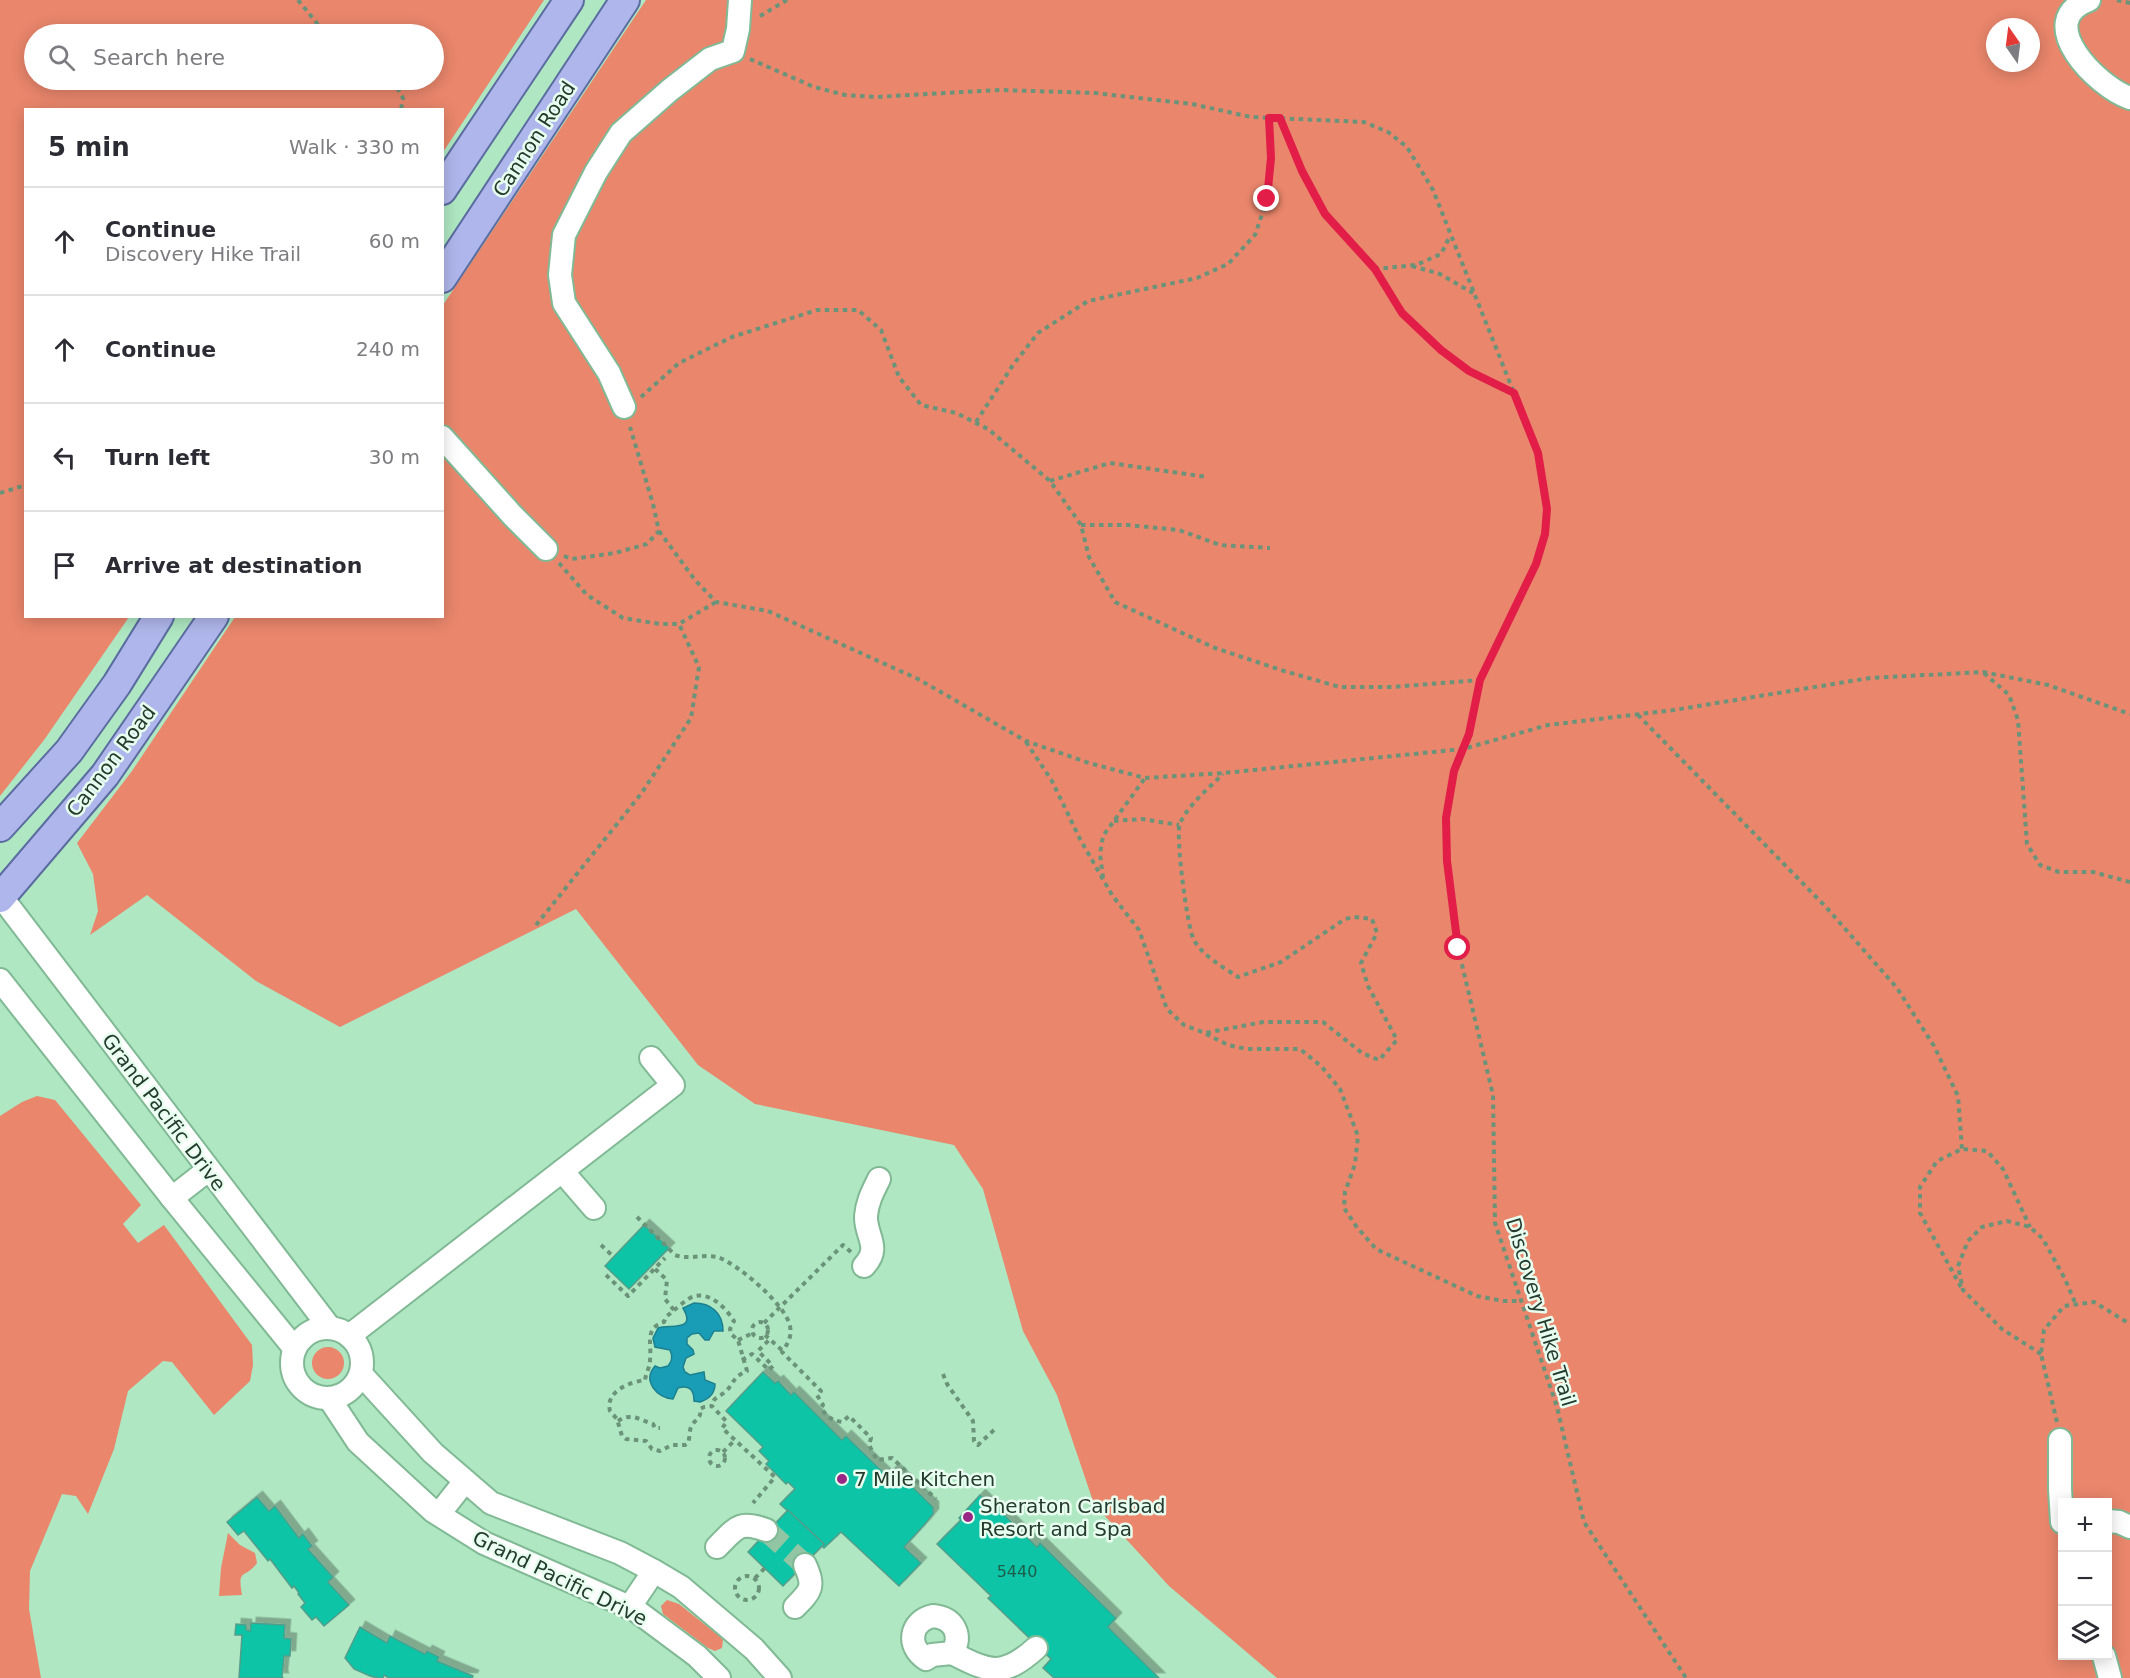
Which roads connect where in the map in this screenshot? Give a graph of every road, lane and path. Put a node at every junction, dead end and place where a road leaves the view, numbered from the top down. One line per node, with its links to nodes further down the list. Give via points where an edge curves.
1 (298, 0): 8 (path)
2 (569, 0): 15 (main road)
3 (625, 0): 19 (main road, Cannon Road)
4 (740, 0): 9 (street)
5 (2089, 0): 11 (street, via 2076,7 2068,20 2070,45 2096,78)
6 (2117, 0): 7 (path)
7 (2130, 3)
8 (318, 24)
9 (733, 51): 13 (path, Discovery Hike Trail, via 814,87 845,95 1000,90 1095,93); 22 (street, via 710,59 621,133 564,235 560,275 564,303 609,373)
10 (399, 90): 12 (path, via 403,98)
11 (2130, 98)
12 (401, 108)
13 (1269, 118): 14 (path, Discovery Hike Trail); 23 (path, via 1267,199 1255,235 1228,264 1197,278 1088,301 1078,307 1038,333)
14 (1280, 118): 16 (path, Discovery Hike Trail, via 1365,122 1388,132 1407,147 1432,190); 18 (path, via 1325,214)
15 (444, 187)
16 (1450, 235): 17 (path, via 1441,254); 20 (path, Discovery Hike Trail)
17 (1410, 265): 18 (path); 20 (path, via 1440,274)
18 (1375, 269): 21 (path, via 1402,313 1441,350 1469,371)
19 (444, 275)
20 (1474, 294): 21 (path, Discovery Hike Trail)
21 (1514, 393): 38 (path, Discovery Hike Trail, via 1538,453 1547,509 1545,534 1536,564)
22 (624, 407): 23 (path, via 642,397 679,363 732,337 817,310 858,309 881,330 899,377 921,405 956,413); 30 (path)
23 (975, 423): 26 (path, via 988,429)
24 (444, 439): 32 (street)
25 (1207, 477): 26 (path, via 1110,463)
26 (1050, 481): 29 (path)
27 (24, 486): 28 (path)
28 (0, 493)
29 (1081, 525): 31 (path, via 1179,530 1220,545); 38 (path, via 1089,557 1115,602 1215,648 1340,687)
30 (659, 531): 32 (path, via 648,544 615,553 572,559); 33 (path)
31 (1270, 548)
32 (546, 549): 36 (path, via 587,596 622,618)
33 (716, 602): 36 (path); 41 (path, via 768,611 918,679)
34 (158, 618): 47 (main road, Cannon Road, via 69,751)
35 (212, 618): 50 (main road, Cannon Road, via 105,775)
36 (679, 624): 51 (path, via 699,667 691,718 641,794)
37 (1983, 672): 39 (path, via 1870,678); 40 (path, via 2048,685); 49 (path, via 2009,695 2018,720 2027,844 2040,865 2059,872 2093,872)
38 (1480, 680): 42 (path, Discovery Hike Trail)
39 (1637, 714): 42 (path, via 1548,725); 55 (path, via 1826,907 1897,988 1934,1046 1958,1096)
40 (2130, 714)
41 (1026, 741): 44 (path); 48 (path, via 1052,781)
42 (1463, 749): 43 (path); 70 (path, Discovery Hike Trail, via 1454,771 1446,818 1447,861 1458,948 1493,1095 1495,1223)
43 (1224, 773): 44 (path); 46 (path, via 1192,805)
44 (1145, 778): 45 (path)
45 (1114, 820): 46 (path, via 1142,819); 48 (path, via 1103,836)
46 (1179, 825): 53 (path, via 1184,895 1193,939 1211,959 1238,977 1281,962 1345,919 1372,919 1377,933 1361,963 1368,986 1397,1040 1379,1060 1362,1053 1323,1022 1263,1022)
47 (0, 827)
48 (1103, 880): 53 (path, via 1140,930 1167,1009 1184,1025)
49 (2130, 882)
50 (1, 897): 56 (street, Grand Pacific Drive)
51 (536, 925)
52 (0, 980): 59 (street)
53 (1205, 1033): 70 (path, via 1228,1046 1300,1049 1340,1089 1358,1136 1355,1164 1344,1192 1344,1208 1376,1249 1477,1296)
54 (651, 1058): 57 (street, via 673,1085)
55 (1962, 1149): 62 (path, via 1987,1151 2003,1168); 69 (path, via 1938,1161 1920,1187 1920,1213)
56 (208, 1170): 59 (street); 76 (street, Grand Pacific Drive)
57 (562, 1171): 60 (street); 76 (street)
58 (879, 1179): 66 (street, via 869,1199 866,1218 873,1246 869,1260)
59 (172, 1198): 81 (street)
60 (594, 1208)
61 (637, 1217): 72 (path, via 675,1256 705,1256 731,1263)
62 (2030, 1227): 69 (path, via 2007,1221 1982,1227 1968,1241 1958,1266); 71 (path, via 2043,1239)
63 (601, 1245): 64 (path)
64 (614, 1257)
65 (665, 1257): 67 (path)
66 (858, 1259): 72 (path, via 843,1245)
67 (655, 1269): 68 (path, via 628,1296); 73 (path, via 666,1280 665,1299)
68 (606, 1275)
69 (1963, 1290): 83 (path, via 2002,1329)
70 (1521, 1301): 115 (path, Discovery Hike Trail, via 1557,1407 1584,1522)
71 (2076, 1305): 75 (path, via 2094,1302); 83 (path, via 2064,1306 2044,1330)
72 (780, 1308): 74 (path); 82 (path, via 791,1329)
73 (674, 1310): 80 (path, via 691,1298 709,1298 734,1321 731,1334); 89 (path, via 650,1334 650,1365 645,1380 624,1385 611,1400 610,1411)
74 (764, 1323): 77 (path, via 755,1324); 78 (path)
75 (2130, 1324)
76 (339, 1332): 81 (street, via 319,1329 309,1333); 85 (street, via 356,1343 361,1353)
77 (753, 1333): 78 (path, via 758,1337); 80 (path)
78 (765, 1335): 79 (path)
79 (770, 1339): 82 (path); 84 (path, via 758,1350 773,1366 769,1370 752,1354)
80 (738, 1340): 84 (path)
81 (295, 1349): 87 (street, via 292,1367 297,1383 311,1394)
82 (783, 1351): 97 (path, via 821,1391 817,1395 827,1416 842,1422 849,1416 871,1438 868,1445 877,1460 892,1458)
83 (2040, 1354): 93 (path)
84 (742, 1359): 88 (path, via 747,1371 737,1375)
85 (361, 1374): 87 (street, via 349,1391); 95 (street, Grand Pacific Drive, via 433,1453)
86 (943, 1374): 91 (path, via 973,1421 978,1445)
87 (329, 1398): 99 (street, Grand Pacific Drive, via 358,1442)
88 (712, 1406): 89 (path, via 700,1409 688,1443 660,1451 652,1449 646,1441 622,1436); 92 (path, via 727,1422 722,1428)
89 (618, 1421): 90 (path, via 630,1415)
90 (660, 1428)
91 (994, 1430)
92 (735, 1440): 94 (path); 98 (path, via 775,1477)
93 (2060, 1440): 96 (street)
94 (723, 1452): 94 (path, via 723,1463 711,1463 708,1458 712,1451)
95 (465, 1480): 99 (street); 106 (street, Grand Pacific Drive, via 491,1503 620,1553)
96 (2060, 1498)
97 (936, 1499)
98 (753, 1503)
99 (439, 1514): 109 (street, Grand Pacific Drive, via 484,1543)
100 (2112, 1521): 101 (street)
101 (2130, 1527)
102 (766, 1530): 103 (street, via 749,1524 735,1528)
103 (717, 1547)
104 (805, 1565): 108 (street, via 812,1581 809,1593)
105 (765, 1568): 107 (path)
106 (654, 1571): 109 (street); 114 (street, Grand Pacific Drive, via 681,1587 754,1649)
107 (755, 1578): 107 (path, via 740,1578 735,1585 739,1596 746,1600 756,1596 759,1589)
108 (795, 1607)
109 (629, 1608): 113 (street, Grand Pacific Drive, via 698,1656)
110 (1036, 1648): 111 (street, via 1009,1669 993,1671)
111 (952, 1653)
112 (2105, 1660): 116 (street)
113 (719, 1678)
114 (780, 1678)
115 (1686, 1678)
116 (2110, 1678)

